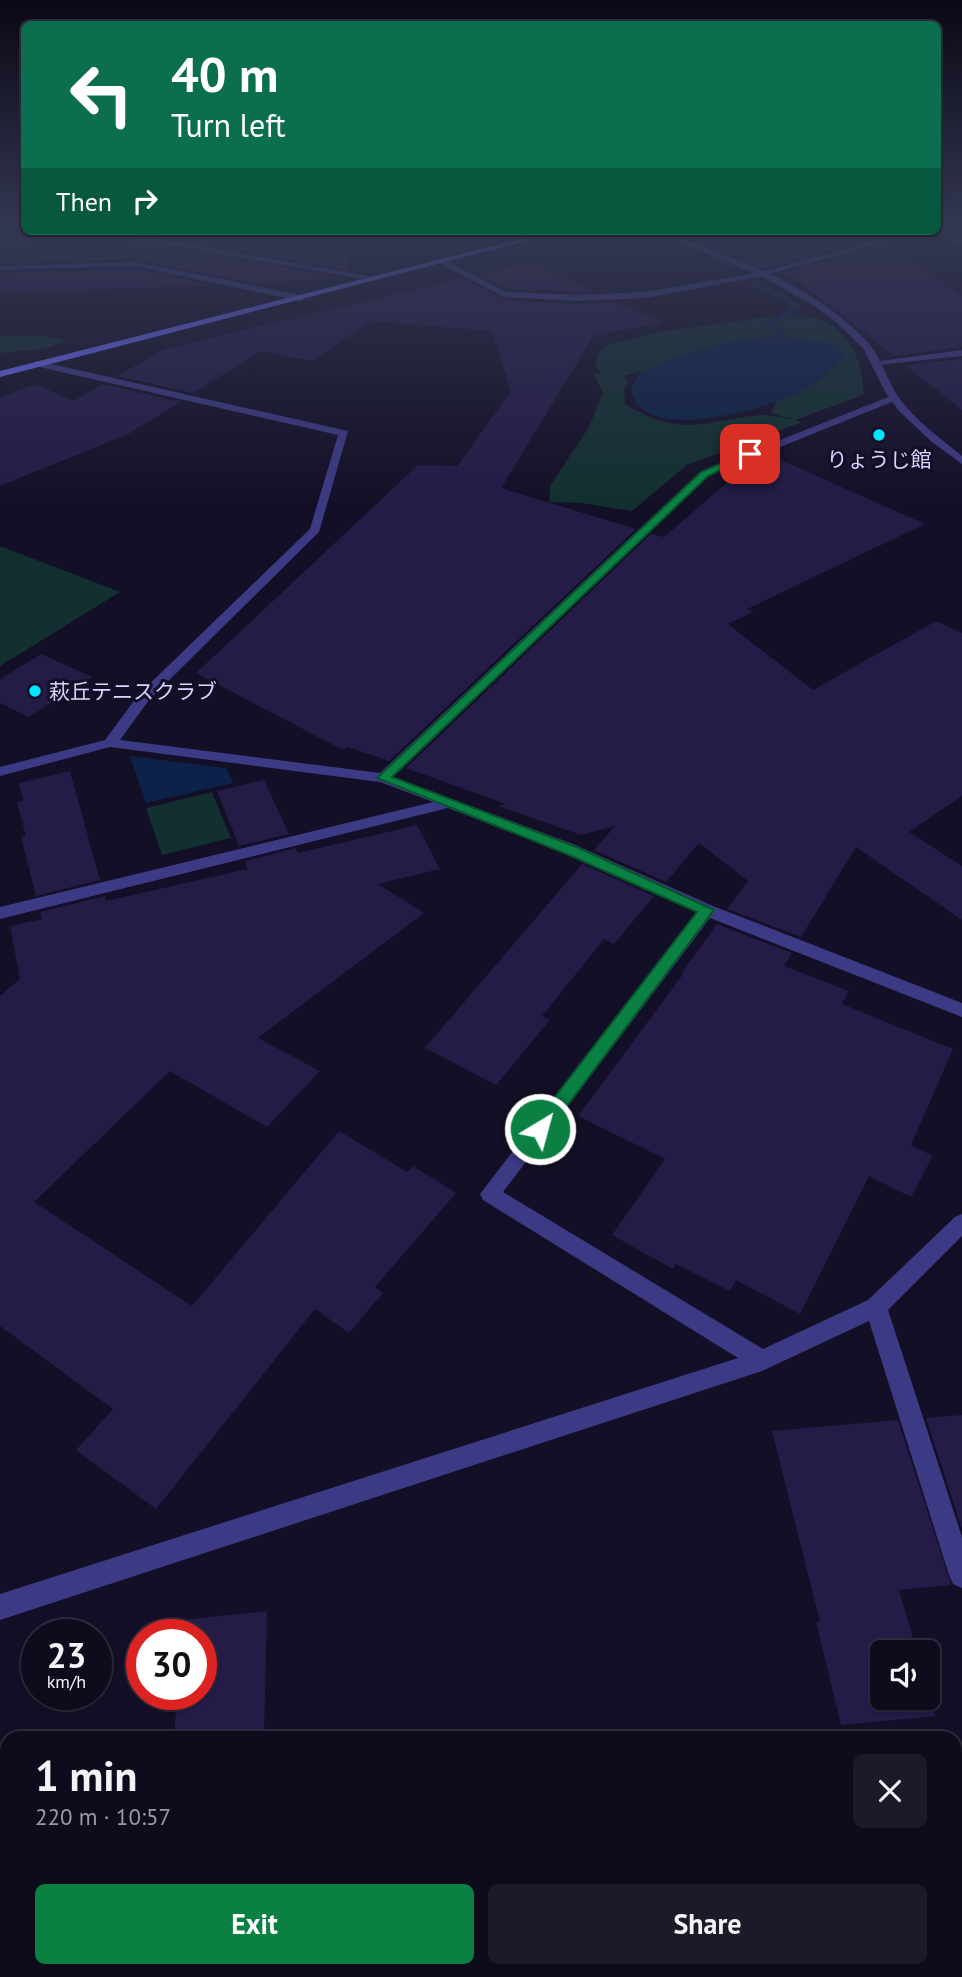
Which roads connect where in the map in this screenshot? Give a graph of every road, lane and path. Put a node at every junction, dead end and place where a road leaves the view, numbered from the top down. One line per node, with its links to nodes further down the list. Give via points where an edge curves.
1 (216, 319): 5 (main road)
2 (839, 319): 4 (street, via 863,341)
3 (962, 353): 4 (street)
4 (877, 362): 7 (street)
5 (38, 364): 6 (main road); 9 (street, via 344,433 315,530 144,697)
6 (0, 374)
7 (894, 398): 8 (street); 11 (street, via 704,474)
8 (961, 459)
9 (110, 743): 10 (street); 11 (street)
10 (0, 772)
11 (383, 778): 12 (street)
12 (449, 803): 13 (street, via 574,851); 14 (street)
13 (706, 910): 15 (street); 18 (street, via 490,1194)
14 (0, 913)
15 (962, 1010)
16 (962, 1223): 17 (street)
17 (876, 1307): 18 (street); 19 (street)
18 (762, 1361): 20 (street)
19 (962, 1576)
20 (0, 1607)

